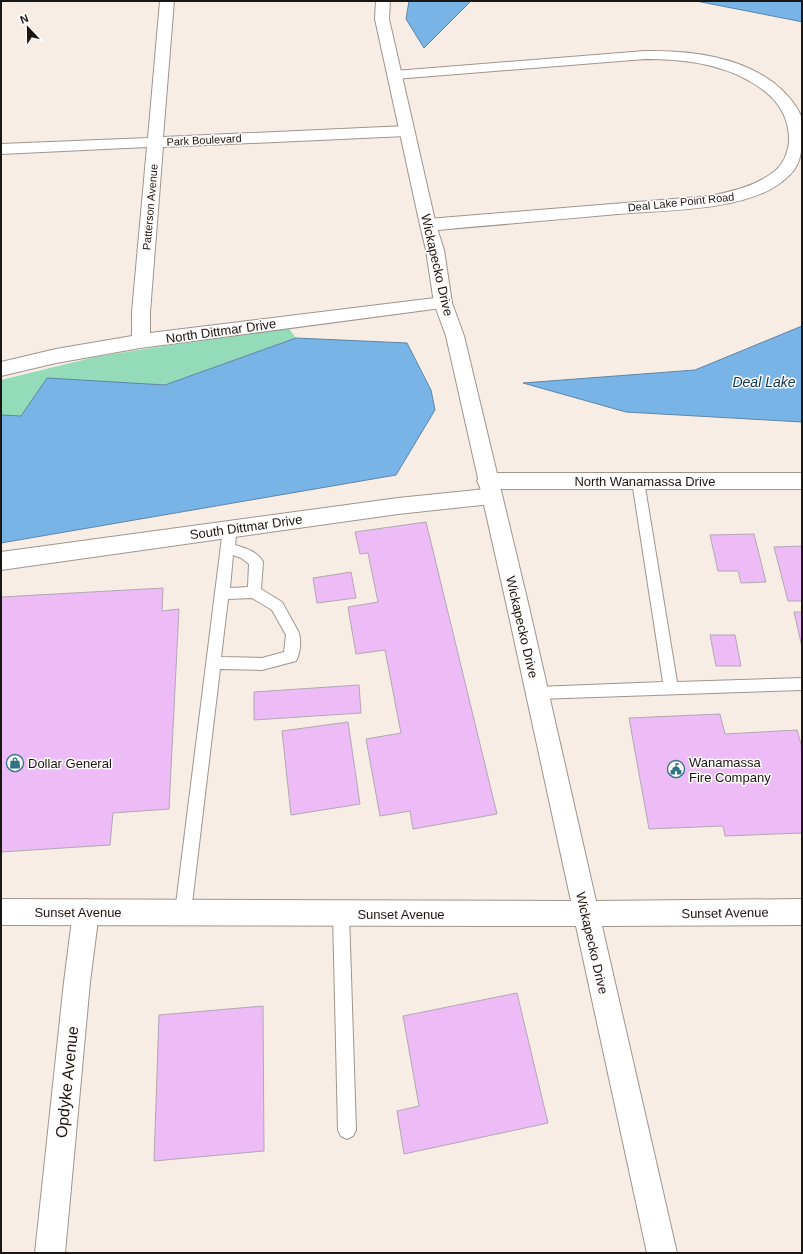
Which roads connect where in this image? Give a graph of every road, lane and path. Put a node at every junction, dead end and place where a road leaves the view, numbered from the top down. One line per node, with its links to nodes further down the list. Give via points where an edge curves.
1 (167, 1): 5 (street, Patterson Avenue)
2 (383, 1): 3 (street, Wickapecko Drive, via 382,19)
3 (395, 75): 4 (street, Wickapecko Drive); 7 (street, Deal Lake Point Road, via 645,55 685,56 732,68 756,79 784,101 796,124 797,148 794,159 785,171 757,190 738,196 710,201)
4 (406, 131): 5 (street, Park Boulevard); 7 (street, Wickapecko Drive)
5 (155, 143): 6 (street, Park Boulevard); 9 (street, Patterson Avenue, via 141,312)
6 (1, 149)
7 (428, 225): 8 (street, Wickapecko Drive)
8 (444, 303): 9 (street, North Dittmar Drive); 13 (street, Wickapecko Drive, via 455,336)
9 (141, 341): 10 (street, North Dittmar Drive, via 61,354)
10 (1, 369)
11 (802, 480): 12 (street, North Wanamassa Drive)
12 (638, 481): 13 (street, North Wanamassa Drive); 20 (lane)
13 (489, 489): 14 (street, South Dittmar Drive); 21 (street, Wickapecko Drive)
14 (229, 539): 15 (street, South Dittmar Drive); 16 (lane, via 256,562); 17 (lane)
15 (1, 561)
16 (254, 592): 17 (lane); 18 (lane, via 277,606 293,635 291,657 262,664)
17 (222, 594): 18 (lane)
18 (214, 664): 24 (lane)
19 (802, 684): 20 (lane)
20 (671, 689): 21 (lane)
21 (537, 693): 27 (street, Wickapecko Drive)
22 (1, 912): 23 (street, Sunset Avenue)
23 (86, 912): 24 (street, Sunset Avenue); 29 (street, Opdyke Avenue)
24 (183, 912): 26 (street, Sunset Avenue)
25 (802, 912): 27 (street, Sunset Avenue)
26 (341, 914): 27 (street, Sunset Avenue); 28 (lane)
27 (585, 914): 30 (street, Wickapecko Drive)
28 (347, 1130)
29 (50, 1253)
30 (662, 1253)

